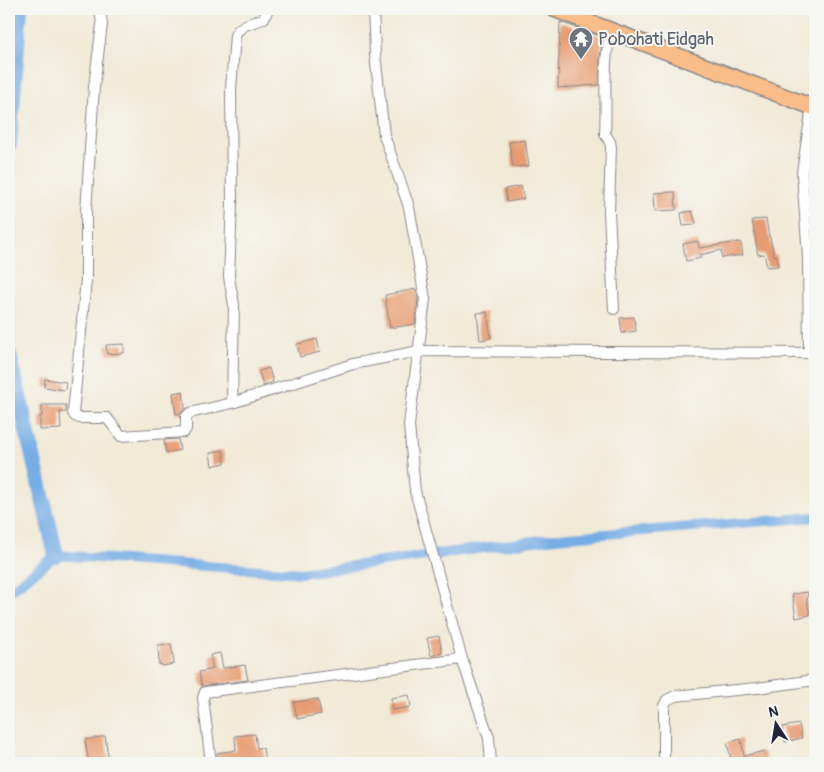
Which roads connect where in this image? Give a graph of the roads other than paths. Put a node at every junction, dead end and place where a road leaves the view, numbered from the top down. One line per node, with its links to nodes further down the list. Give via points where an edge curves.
1 (100, 9): 10 (street, via 102,24 94,87 86,212 86,280 75,416 107,418 121,436 184,432 187,414)
2 (268, 9): 10 (street, via 264,18 243,26 235,35 231,89 229,276 234,306)
3 (373, 9): 8 (street, via 384,135 409,207 425,299)
4 (554, 9): 5 (highway)
5 (611, 31): 6 (highway); 7 (street, via 606,62 605,134 611,147 609,212)
6 (813, 107): 9 (street, via 802,173)
7 (614, 309)
8 (419, 351): 9 (street); 10 (street, via 353,364); 11 (street, via 409,425 415,492)
9 (812, 353)
10 (232, 404)
11 (462, 659): 13 (street, via 205,692); 14 (street, via 488,738)
12 (815, 680): 15 (street, via 675,696 667,700 664,706)
13 (210, 763)
14 (491, 763)
15 (664, 763)

